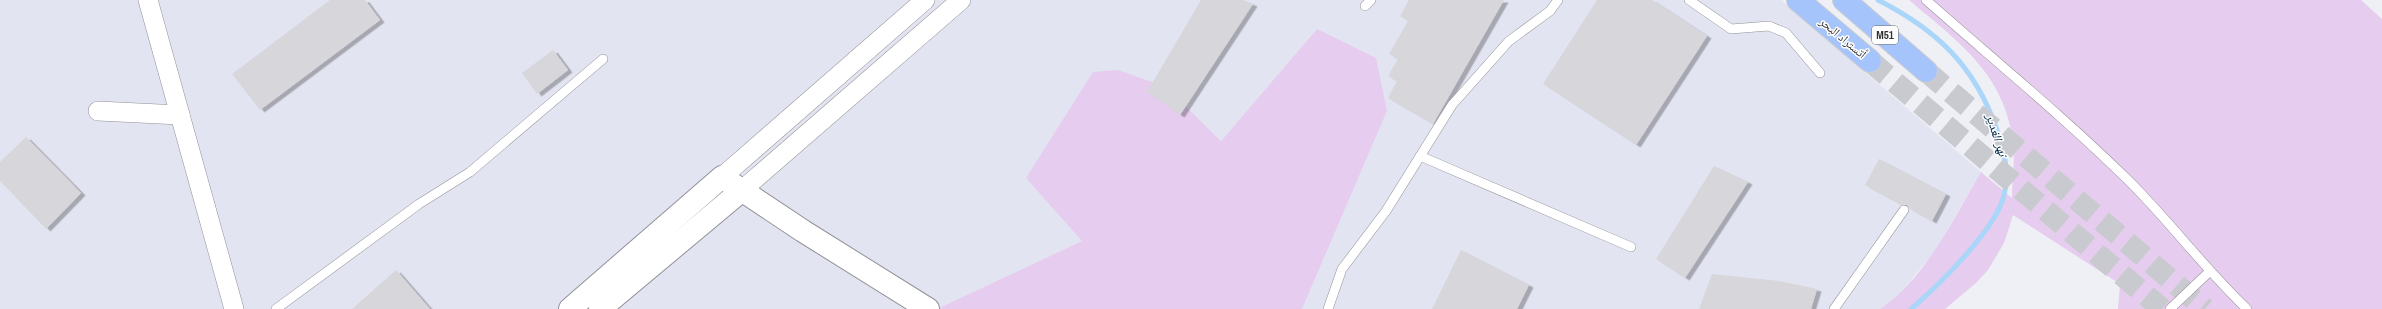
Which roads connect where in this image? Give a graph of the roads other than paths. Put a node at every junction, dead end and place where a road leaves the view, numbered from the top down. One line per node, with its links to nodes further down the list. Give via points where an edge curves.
1 (148, 0): 14 (street)
2 (925, 0): 16 (street)
3 (961, 0): 17 (street)
4 (1558, 0): 15 (lane, via 1550,11 1510,41 1452,105)
5 (1689, 0): 12 (lane, via 1731,30 1769,26 1786,33)
6 (1798, 0): 10 (highway, أتستراد البحر / M51)
7 (1844, 0): 11 (highway, M51)
8 (1926, 0): 20 (lane, via 2114,166 2163,217)
9 (603, 59): 22 (lane, via 470,172 419,204)
10 (1870, 61)
11 (1926, 71)
12 (1820, 73)
13 (98, 111): 14 (street)
14 (180, 115): 21 (street)
15 (1420, 156): 19 (lane); 26 (lane, via 1386,211 1342,269)
16 (722, 177): 17 (street); 23 (street)
17 (741, 191): 24 (street); 25 (street)
18 (1904, 210): 27 (lane)
19 (1631, 247)
20 (2209, 272): 28 (lane); 29 (lane)
21 (234, 309)
22 (276, 309)
23 (570, 309)
24 (600, 309)
25 (928, 309)
26 (1328, 309)
27 (1834, 309)
28 (2170, 309)
29 (2247, 309)

